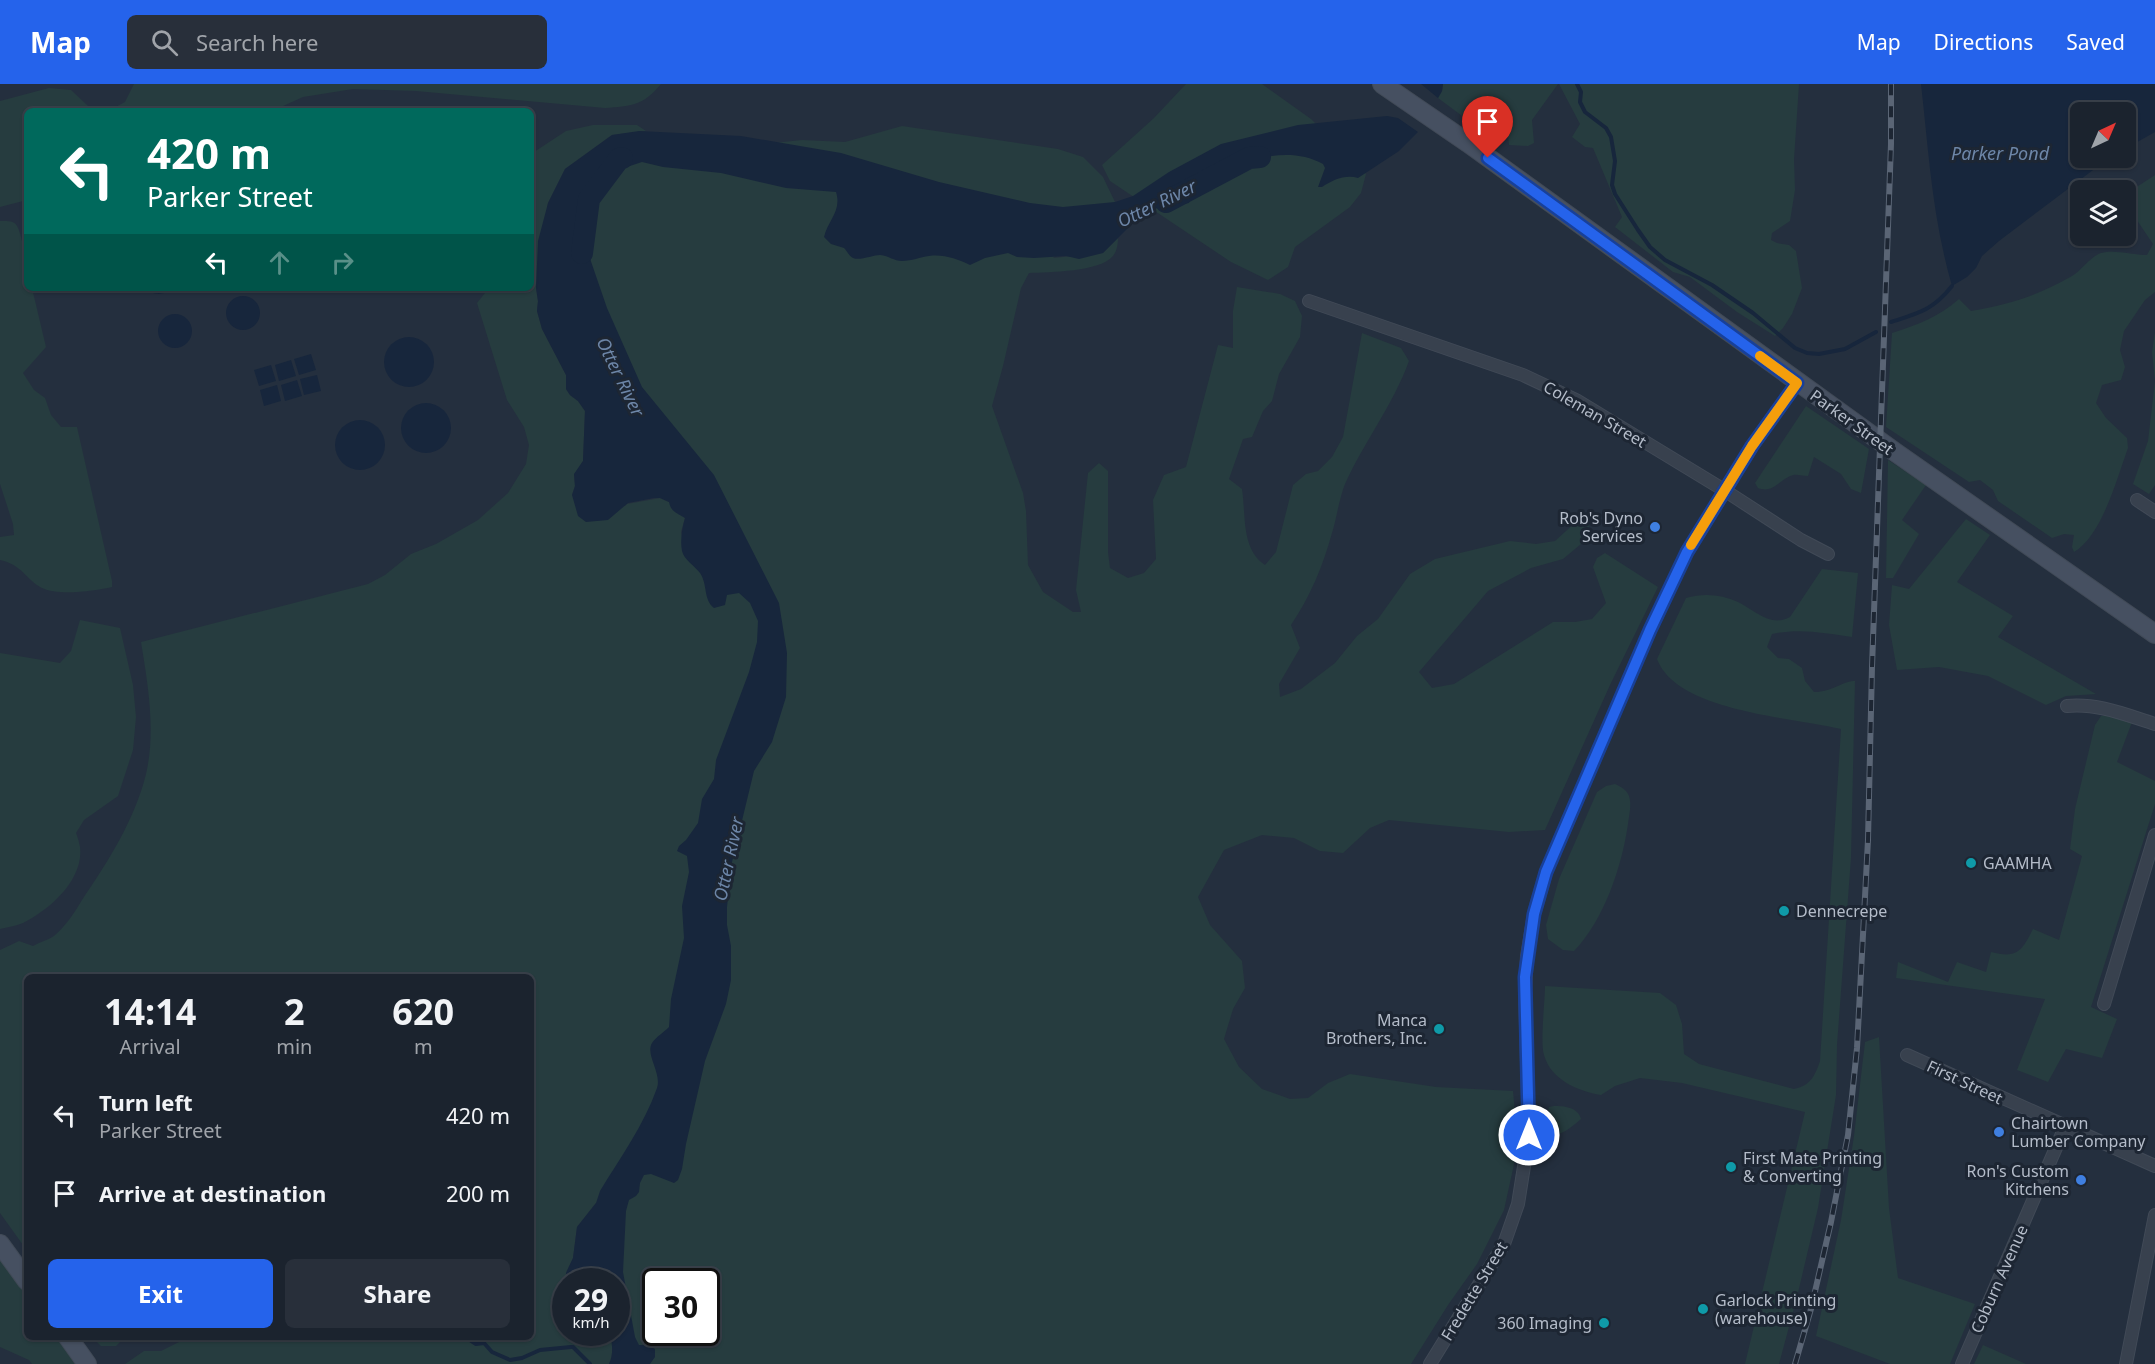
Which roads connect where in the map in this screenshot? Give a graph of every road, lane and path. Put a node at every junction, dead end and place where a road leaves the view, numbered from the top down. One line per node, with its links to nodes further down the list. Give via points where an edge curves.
1 (1382, 84): 3 (main road, Parker Street)
2 (1309, 301): 4 (street, Coleman Street, via 1547,385)
3 (1797, 383): 4 (street, Fredette Street); 8 (main road, Parker Street)
4 (1724, 490): 7 (street, Coleman Street); 21 (street, Fredette Street, via 1687,552 1650,630 1542,886 1529,936 1525,977 1529,1135 1518,1204 1501,1250)
5 (2137, 500): 6 (street)
6 (2155, 512)
7 (1828, 554)
8 (2155, 634)
9 (2067, 706): 10 (street, via 2108,709)
10 (2155, 724)
11 (2155, 835): 12 (street)
12 (2104, 1004)
13 (1906, 1055): 14 (street, First Street)
14 (2065, 1127): 15 (street, First Street); 22 (street, Coburn Avenue)
15 (2155, 1166)
16 (2155, 1215): 23 (street)
17 (0, 1244): 18 (main road)
18 (24, 1277)
19 (70, 1340): 20 (main road)
20 (87, 1364)
21 (1430, 1364)
22 (1962, 1364)
23 (2126, 1364)

